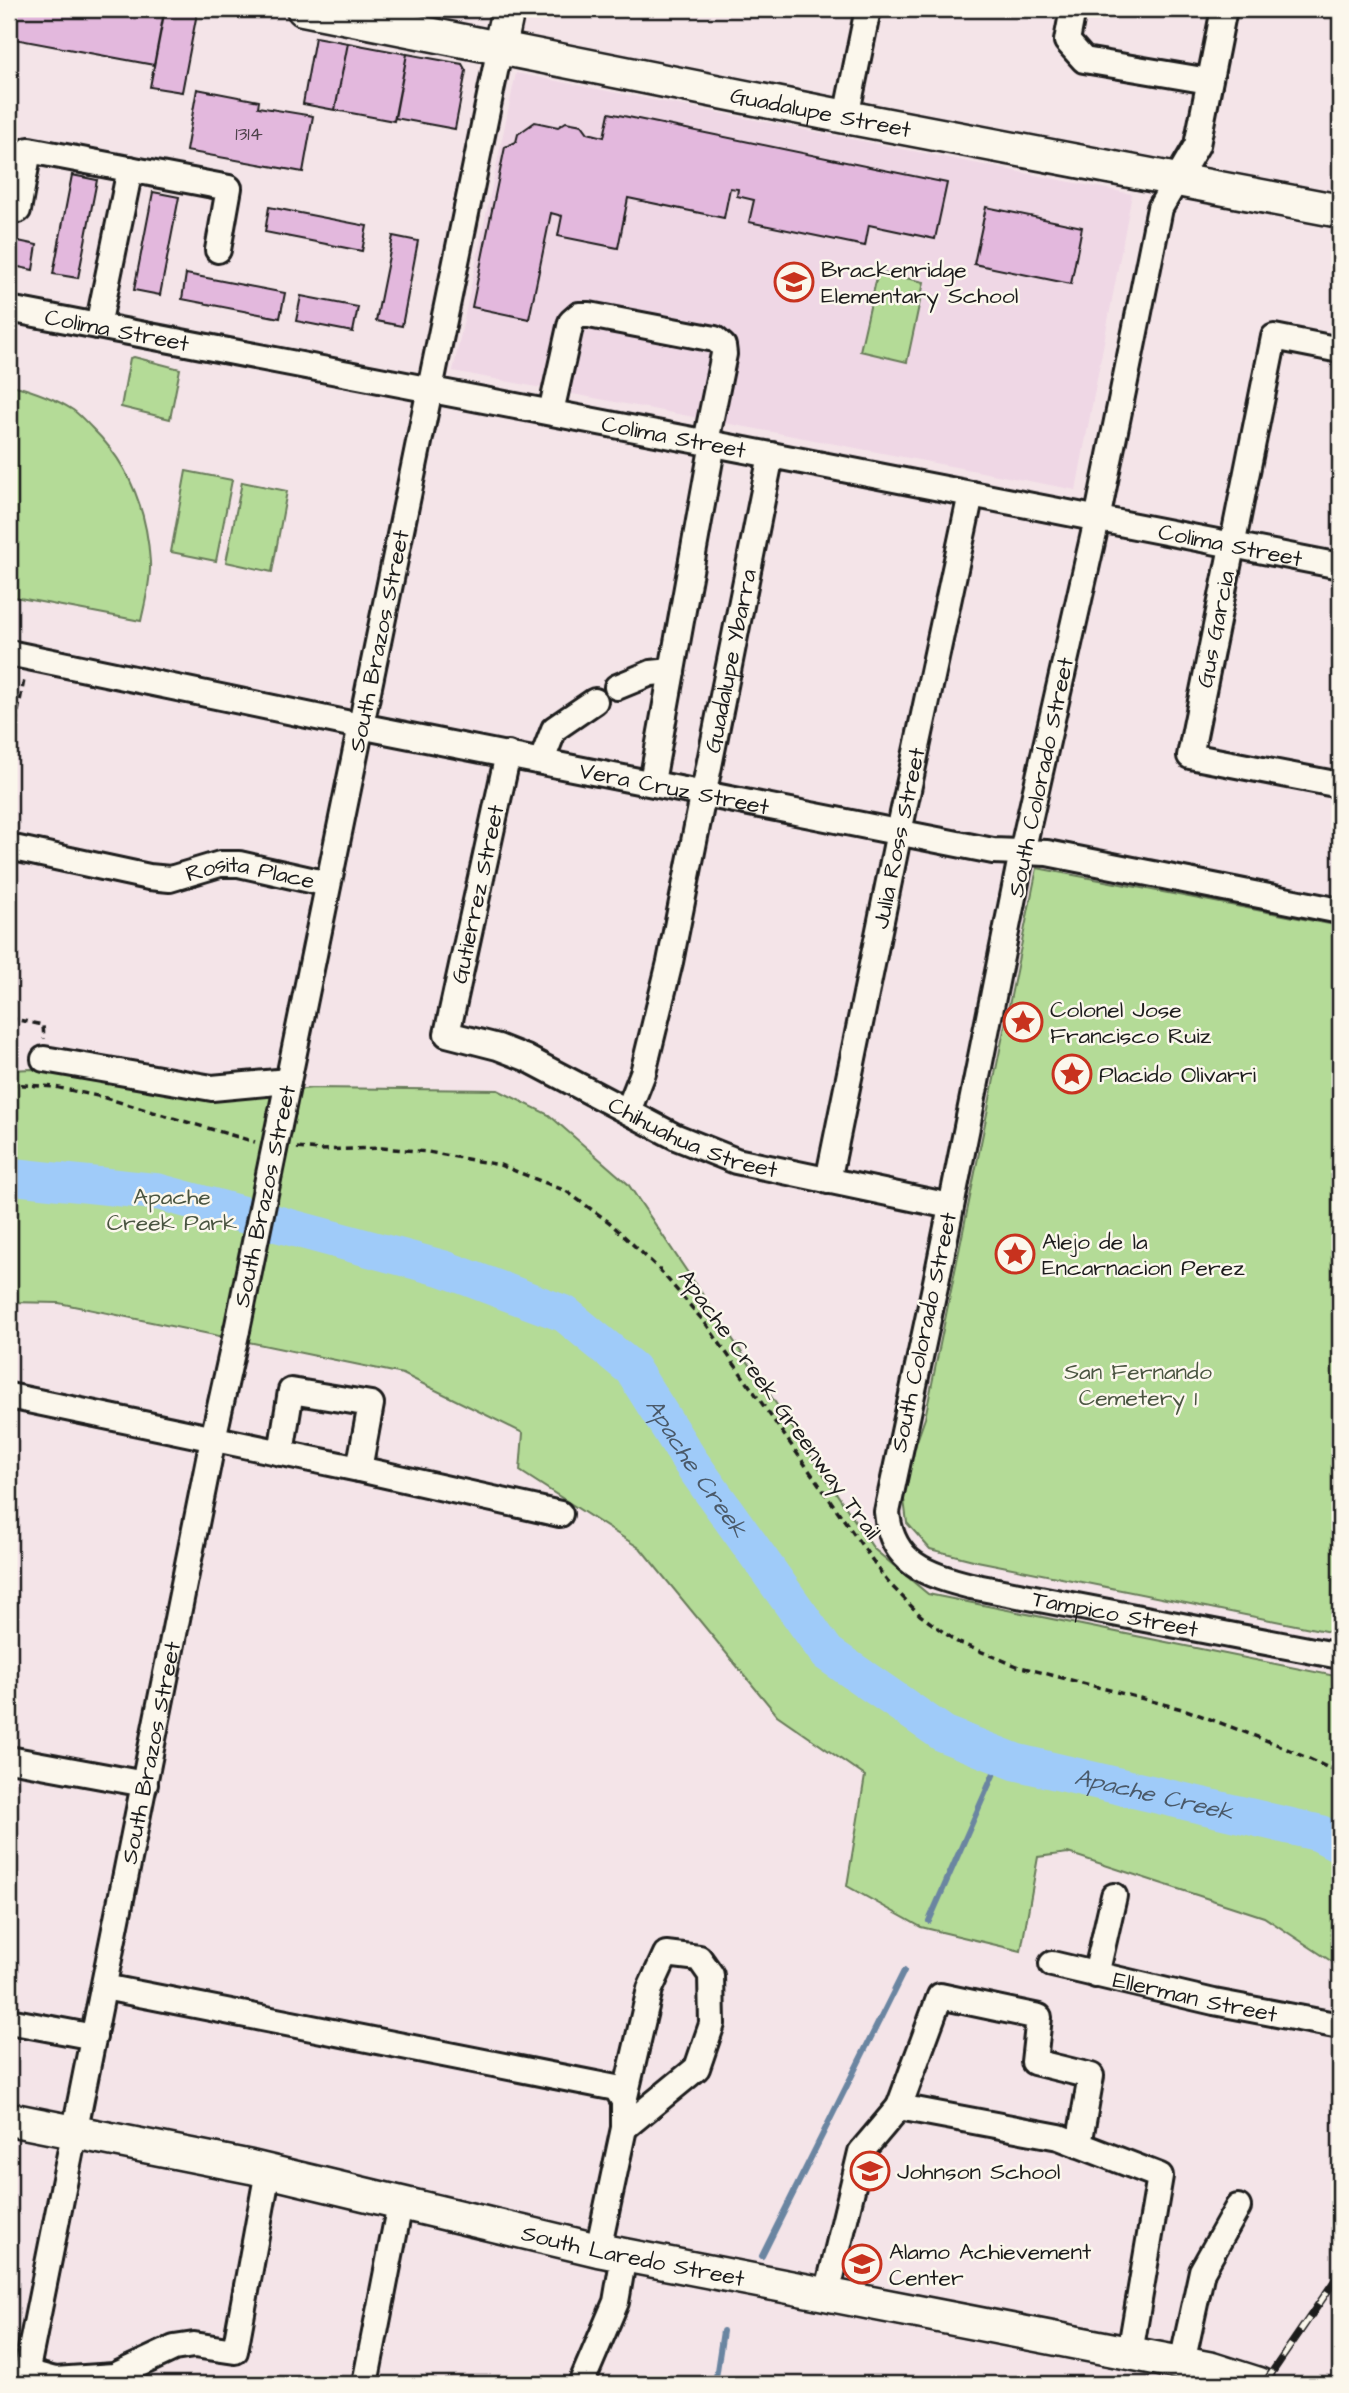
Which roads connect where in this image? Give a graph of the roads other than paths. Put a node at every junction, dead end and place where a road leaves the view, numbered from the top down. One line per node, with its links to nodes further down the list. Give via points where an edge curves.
1 (303, 9): 6 (main road, Guadalupe Street)
2 (508, 9): 7 (main road, South Brazos Street)
3 (868, 9): 9 (street)
4 (1073, 9): 8 (street, via 1066,41 1084,60)
5 (1224, 9): 8 (street, South Colorado Street)
6 (339, 12): 7 (main road, Guadalupe Street)
7 (500, 47): 9 (main road, Guadalupe Street); 18 (street, South Brazos Street)
8 (1209, 81): 11 (street, South Colorado Street, via 1196,145)
9 (846, 117): 11 (main road, Guadalupe Street)
10 (130, 169): 12 (street, via 29,150); 14 (street, via 229,188); 16 (street)
11 (1176, 180): 13 (main road, Guadalupe Street); 23 (street, South Colorado Street, via 1160,208)
12 (18, 210)
13 (1340, 211)
14 (218, 250)
15 (9, 309): 16 (street, Colima Street)
16 (98, 326): 18 (street, Colima Street)
17 (1340, 350): 24 (street, Gus Garcia, via 1274,337)
18 (430, 389): 19 (street, Colima Street); 30 (street, South Brazos Street)
19 (551, 412): 20 (street, Colima Street); 20 (street, via 571,322 579,315 715,339 724,354)
20 (709, 443): 21 (street, Colima Street); 27 (street)
21 (771, 454): 22 (street, Colima Street); 35 (street, Guadalupe Ybarra)
22 (971, 494): 23 (street, Colima Street); 36 (street, Julia Ross Street)
23 (1097, 520): 24 (street, Colima Street); 38 (street, South Colorado Street)
24 (1233, 545): 25 (street, Colima Street); 34 (street, Gus Garcia, via 1190,756)
25 (1340, 566)
26 (9, 653): 30 (street, Vera Cruz Street)
27 (672, 671): 28 (street, via 651,673); 33 (street)
28 (617, 687)
29 (595, 701): 32 (street, via 554,729)
30 (360, 726): 31 (street, Vera Cruz Street); 39 (street, South Brazos Street)
31 (508, 754): 32 (street, Vera Cruz Street); 41 (street, Gutierrez Street)
32 (542, 760): 33 (street, Vera Cruz Street)
33 (652, 782): 35 (street, Vera Cruz Street)
34 (1340, 785)
35 (704, 793): 36 (street, Vera Cruz Street); 44 (street, Guadalupe Ybarra, via 668,973 643,1073)
36 (899, 832): 38 (street, Vera Cruz Street, via 993,851); 45 (street, Julia Ross Street)
37 (9, 847): 39 (street, Rosita Place, via 149,877 170,879 220,864 239,864)
38 (1022, 852): 40 (street, Vera Cruz Street); 46 (street, South Colorado Street)
39 (328, 884): 43 (street, South Brazos Street)
40 (1340, 911)
41 (447, 1034): 44 (street, Chihuahua Street, via 526,1058)
42 (44, 1059): 43 (street, via 212,1088)
43 (288, 1081): 48 (street, South Brazos Street, bridge)
44 (628, 1111): 45 (street, Chihuahua Street, via 736,1161)
45 (828, 1181): 46 (street, Chihuahua Street)
46 (950, 1206): 52 (street, South Colorado Street, via 887,1512 888,1531)
47 (9, 1396): 48 (street)
48 (213, 1439): 49 (street); 55 (street, South Brazos Street)
49 (281, 1453): 50 (street); 50 (street, via 291,1391 371,1404)
50 (359, 1469): 51 (street)
51 (560, 1514)
52 (900, 1551): 53 (street, Tampico Street, via 915,1567 971,1586)
53 (1340, 1657)
54 (9, 1759): 55 (street)
55 (145, 1784): 59 (street, South Brazos Street)
56 (1114, 1896): 58 (street)
57 (1052, 1964): 58 (street, Ellerman Street)
58 (1097, 1975): 61 (street, Ellerman Street)
59 (104, 1987): 62 (street, South Brazos Street); 63 (street, via 615,2088)
60 (9, 2021): 62 (street)
61 (1340, 2026)
62 (94, 2038): 67 (street, South Brazos Street)
63 (624, 2101): 66 (street); 66 (street, via 650,1989 666,1954 699,1958 711,1975 712,2024 696,2068)
64 (899, 2107): 68 (street, via 1059,2137); 68 (street, via 940,1996 1039,2017 1034,2062 1091,2076); 73 (street, via 861,2152)
65 (9, 2119): 67 (main road, South Laredo Street)
66 (624, 2128): 72 (street)
67 (75, 2133): 69 (main road, South Laredo Street); 76 (street, South Brazos Street)
68 (1079, 2145): 74 (street, via 1160,2176)
69 (268, 2171): 70 (main road, South Laredo Street); 76 (street, via 235,2351 194,2345 174,2348 114,2376)
70 (400, 2204): 72 (main road, South Laredo Street); 77 (street)
71 (1238, 2207): 75 (street, via 1202,2271)
72 (611, 2252): 73 (main road, South Laredo Street); 78 (street, via 616,2302)
73 (827, 2294): 74 (main road, South Laredo Street)
74 (1130, 2353): 75 (main road, South Laredo Street)
75 (1182, 2363): 79 (main road, South Laredo Street)
76 (25, 2378)
77 (365, 2384)
78 (581, 2384)
79 (1259, 2384)

